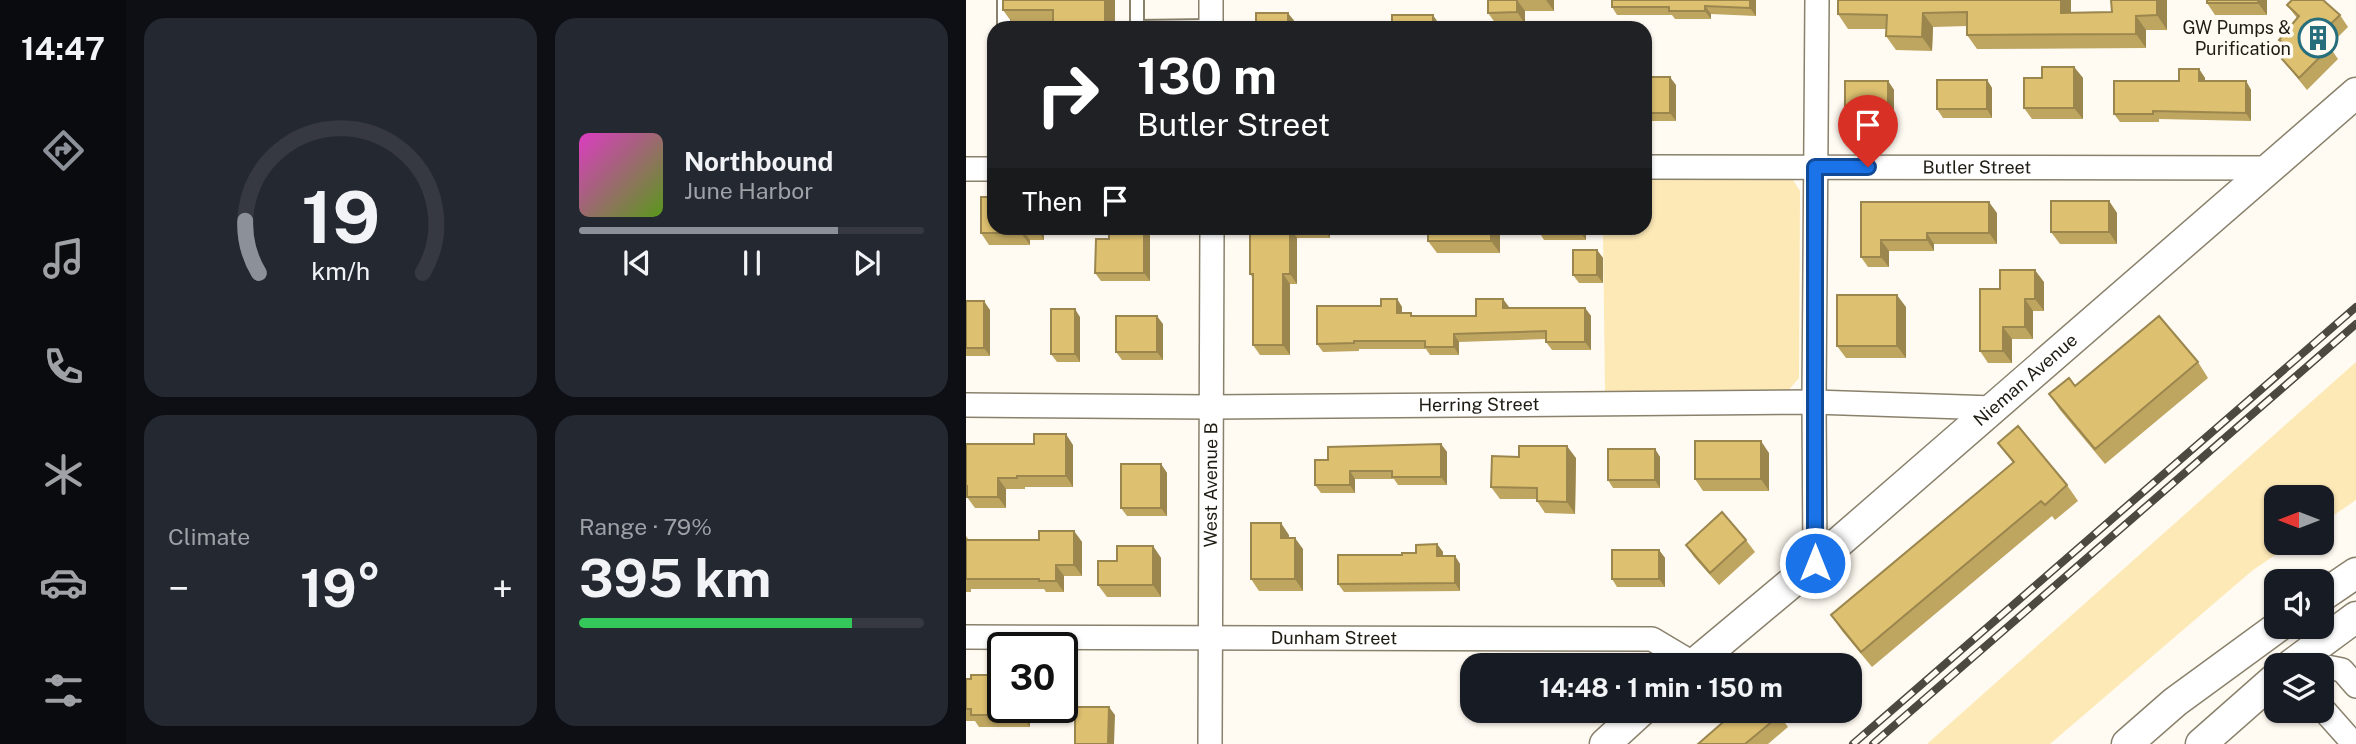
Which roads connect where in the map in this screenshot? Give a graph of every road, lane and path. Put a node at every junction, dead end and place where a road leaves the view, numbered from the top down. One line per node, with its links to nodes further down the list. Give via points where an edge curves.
1 (1004, 0): 5 (lane)
2 (1137, 0): 6 (lane)
3 (1211, 0): 7 (street)
4 (1817, 0): 10 (street)
5 (1004, 21)
6 (1137, 21)
7 (1211, 21)
8 (2356, 93): 11 (street, Nieman Avenue)
9 (1652, 167): 10 (street, Butler Street)
10 (1815, 167): 11 (street, Butler Street); 15 (street)
11 (2269, 168): 18 (street, Nieman Avenue)
12 (966, 169): 13 (street)
13 (987, 169)
14 (1212, 235): 17 (street, West Avenue B)
15 (1814, 402): 17 (street, Herring Street); 18 (street, Herring Street); 19 (street)
16 (966, 405): 17 (street, Herring Street)
17 (1211, 407): 23 (street, West Avenue B)
18 (1993, 408): 19 (street, Nieman Avenue)
19 (1815, 563): 28 (street, Nieman Avenue)
20 (2356, 573): 21 (street)
21 (2334, 588)
22 (2356, 617): 30 (street)
23 (1210, 636): 24 (street, Dunham Street); 27 (street, Dunham Street, via 1652,639); 36 (street, West Avenue B)
24 (966, 637)
25 (2264, 638): 38 (street, via 2175,702)
26 (2289, 639): 29 (street)
27 (1676, 653)
28 (1707, 653)
29 (2300, 653)
30 (2318, 653)
31 (2334, 668): 32 (street, via 2342,670)
32 (2356, 686)
33 (2264, 688): 39 (street)
34 (2334, 722): 40 (street)
35 (1628, 723): 37 (street)
36 (1210, 744)
37 (1605, 744)
38 (2127, 744)
39 (2201, 744)
40 (2354, 744)

